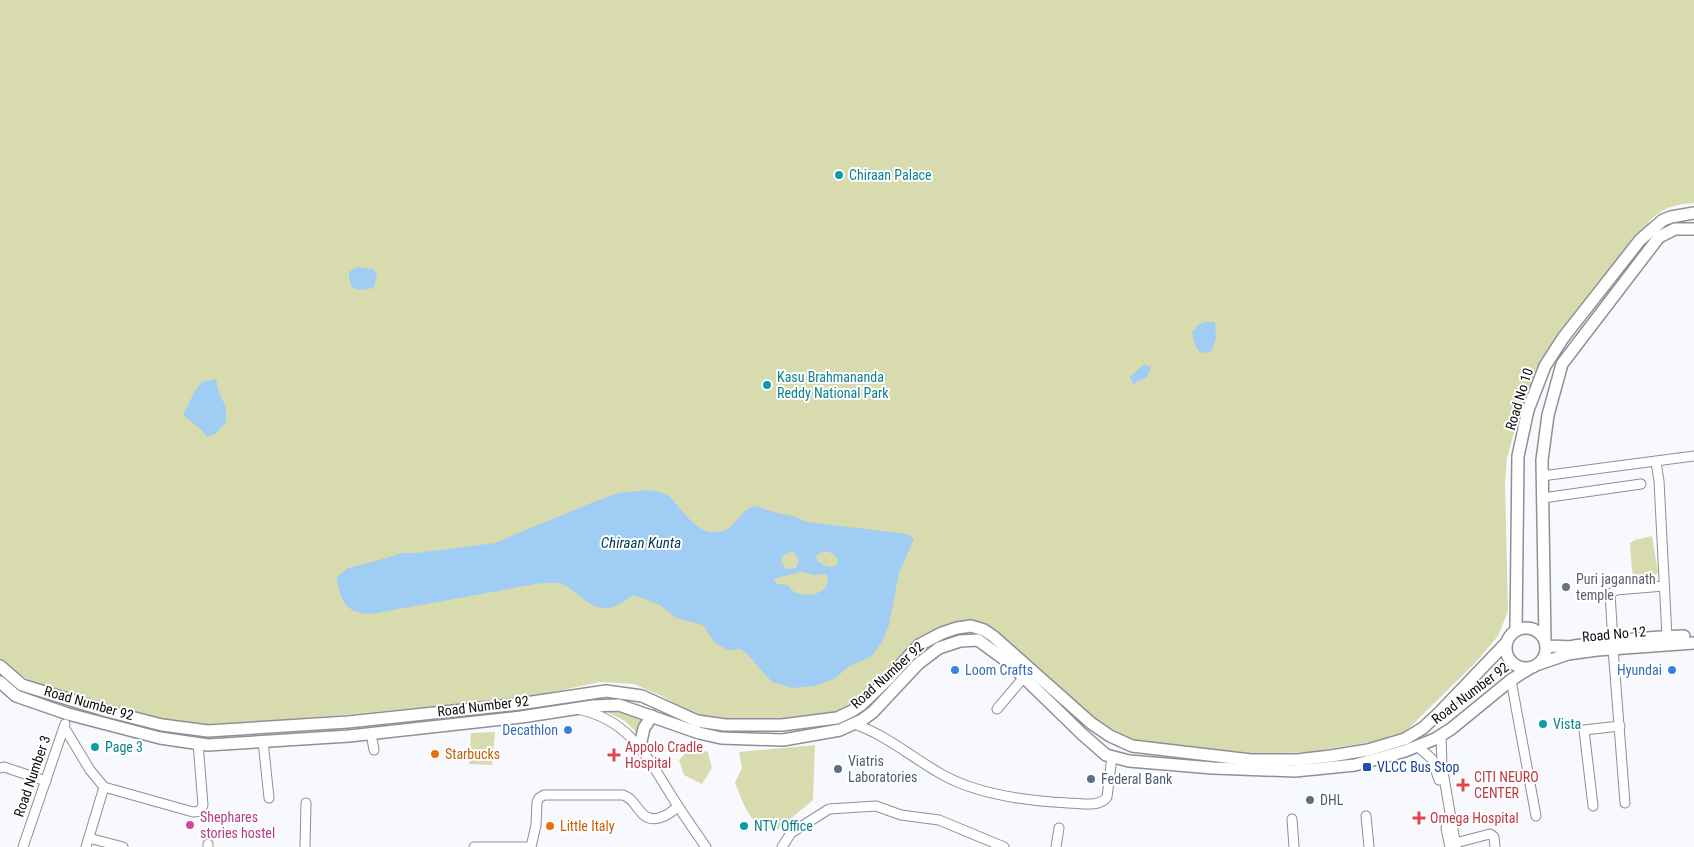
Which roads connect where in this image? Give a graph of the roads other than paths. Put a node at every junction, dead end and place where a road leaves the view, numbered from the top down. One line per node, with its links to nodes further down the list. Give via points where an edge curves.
1 (1694, 213): 2 (main road, Road No 10)
2 (1671, 217): 3 (main road); 11 (main road, Road No 10, via 1640,240 1563,338 1545,366 1528,410 1518,456)
3 (1675, 229): 4 (main road); 7 (main road, via 1659,237 1562,364 1548,415)
4 (1694, 229)
5 (1694, 456): 6 (street)
6 (1656, 462): 7 (street); 10 (street)
7 (1542, 476): 9 (main road)
8 (1642, 484): 9 (street)
9 (1543, 498): 16 (main road)
10 (1664, 586): 13 (street); 17 (street, via 1616,590 1610,594)
11 (1516, 630): 15 (main road); 16 (main road, via 1530,628 1541,634)
12 (1694, 636): 13 (main road)
13 (1667, 637): 17 (main road)
14 (1694, 642): 17 (main road, Road No 12); 18 (street)
15 (1506, 643): 20 (main road, via 1511,662 1517,666); 42 (main road, Road Number 92, via 1423,728 1389,745)
16 (1546, 644): 17 (main road, via 1572,647); 20 (main road, via 1545,656)
17 (1614, 644): 20 (main road, Road No 12, via 1568,654); 31 (street)
18 (1694, 653)
19 (0, 666): 29 (main road, Road Number 92, via 22,685 107,712 182,728 208,731)
20 (1535, 666): 22 (main road, Road Number 92)
21 (1024, 678): 25 (street); 26 (main road, Road Number 92, via 978,640 960,641 939,648 918,664); 44 (main road, Road Number 92, via 1100,750)
22 (1512, 680): 36 (main road, Road Number 92); 56 (street)
23 (0, 682): 27 (main road, Road Number 92, via 16,696)
24 (576, 708): 28 (main road, Road Number 92, via 619,706); 34 (main road, Road Number 92); 39 (street, via 594,712 624,730)
25 (997, 709)
26 (873, 712): 30 (main road, Road Number 92); 33 (street)
27 (68, 714): 32 (street, Road Number 3); 38 (main road, Road Number 92, via 151,736)
28 (652, 716): 30 (main road, Road Number 92, via 721,738 769,740 840,730); 39 (main road, via 644,728)
29 (351, 722): 35 (main road); 43 (main road, Road Number 92, via 606,691 642,696 697,721 724,725 782,725 837,718 861,705 920,645 942,633 971,626 994,636 1091,723 1110,736 1132,746)
30 (854, 724): 33 (street)
31 (1620, 726): 52 (street); 54 (street, via 1584,730)
32 (64, 727): 48 (street, Road Number 3); 49 (street)
33 (872, 730): 44 (street, via 944,776 987,790 1050,802 1095,804 1104,801)
34 (371, 733): 35 (main road, Road Number 92); 41 (street)
35 (354, 735): 37 (main road, Road Number 92)
36 (1441, 735): 40 (main road, Road Number 92); 60 (street, via 1442,766)
37 (263, 741): 38 (main road, Road Number 92); 50 (street)
38 (198, 743): 49 (street, via 203,805 200,811 193,812)
39 (640, 746): 53 (street)
40 (1418, 746): 45 (main road, Road Number 92); 60 (street, via 1435,764)
41 (374, 750)
42 (1353, 752): 43 (main road, Road Number 92, via 1297,760); 45 (main road)
43 (1215, 756): 47 (main road)
44 (1112, 757): 47 (main road, Road Number 92)
45 (1354, 765): 47 (main road, Road Number 92, via 1295,771)
46 (0, 768): 48 (street)
47 (1213, 768)
48 (46, 780): 61 (street, Road Number 3)
49 (104, 787): 59 (street)
50 (269, 798)
51 (306, 803): 63 (street)
52 (1625, 803)
53 (678, 806): 65 (street, via 669,814 652,819 641,814 632,800 623,795 544,795 537,802); 66 (street)
54 (1593, 806)
55 (1366, 816): 71 (street)
56 (1536, 816)
57 (1292, 819): 70 (street)
58 (1059, 828): 69 (street)
59 (88, 843): 62 (street)
60 (1454, 846): 72 (street, via 1490,834 1494,837)
61 (23, 847)
62 (123, 847)
63 (304, 847)
64 (477, 847): 65 (street)
65 (532, 847)
66 (706, 847)
67 (782, 847): 68 (street, via 791,833 829,809 876,806 901,815 939,820)
68 (1004, 847)
69 (1056, 847)
70 (1294, 847)
71 (1369, 847)
72 (1495, 847)

